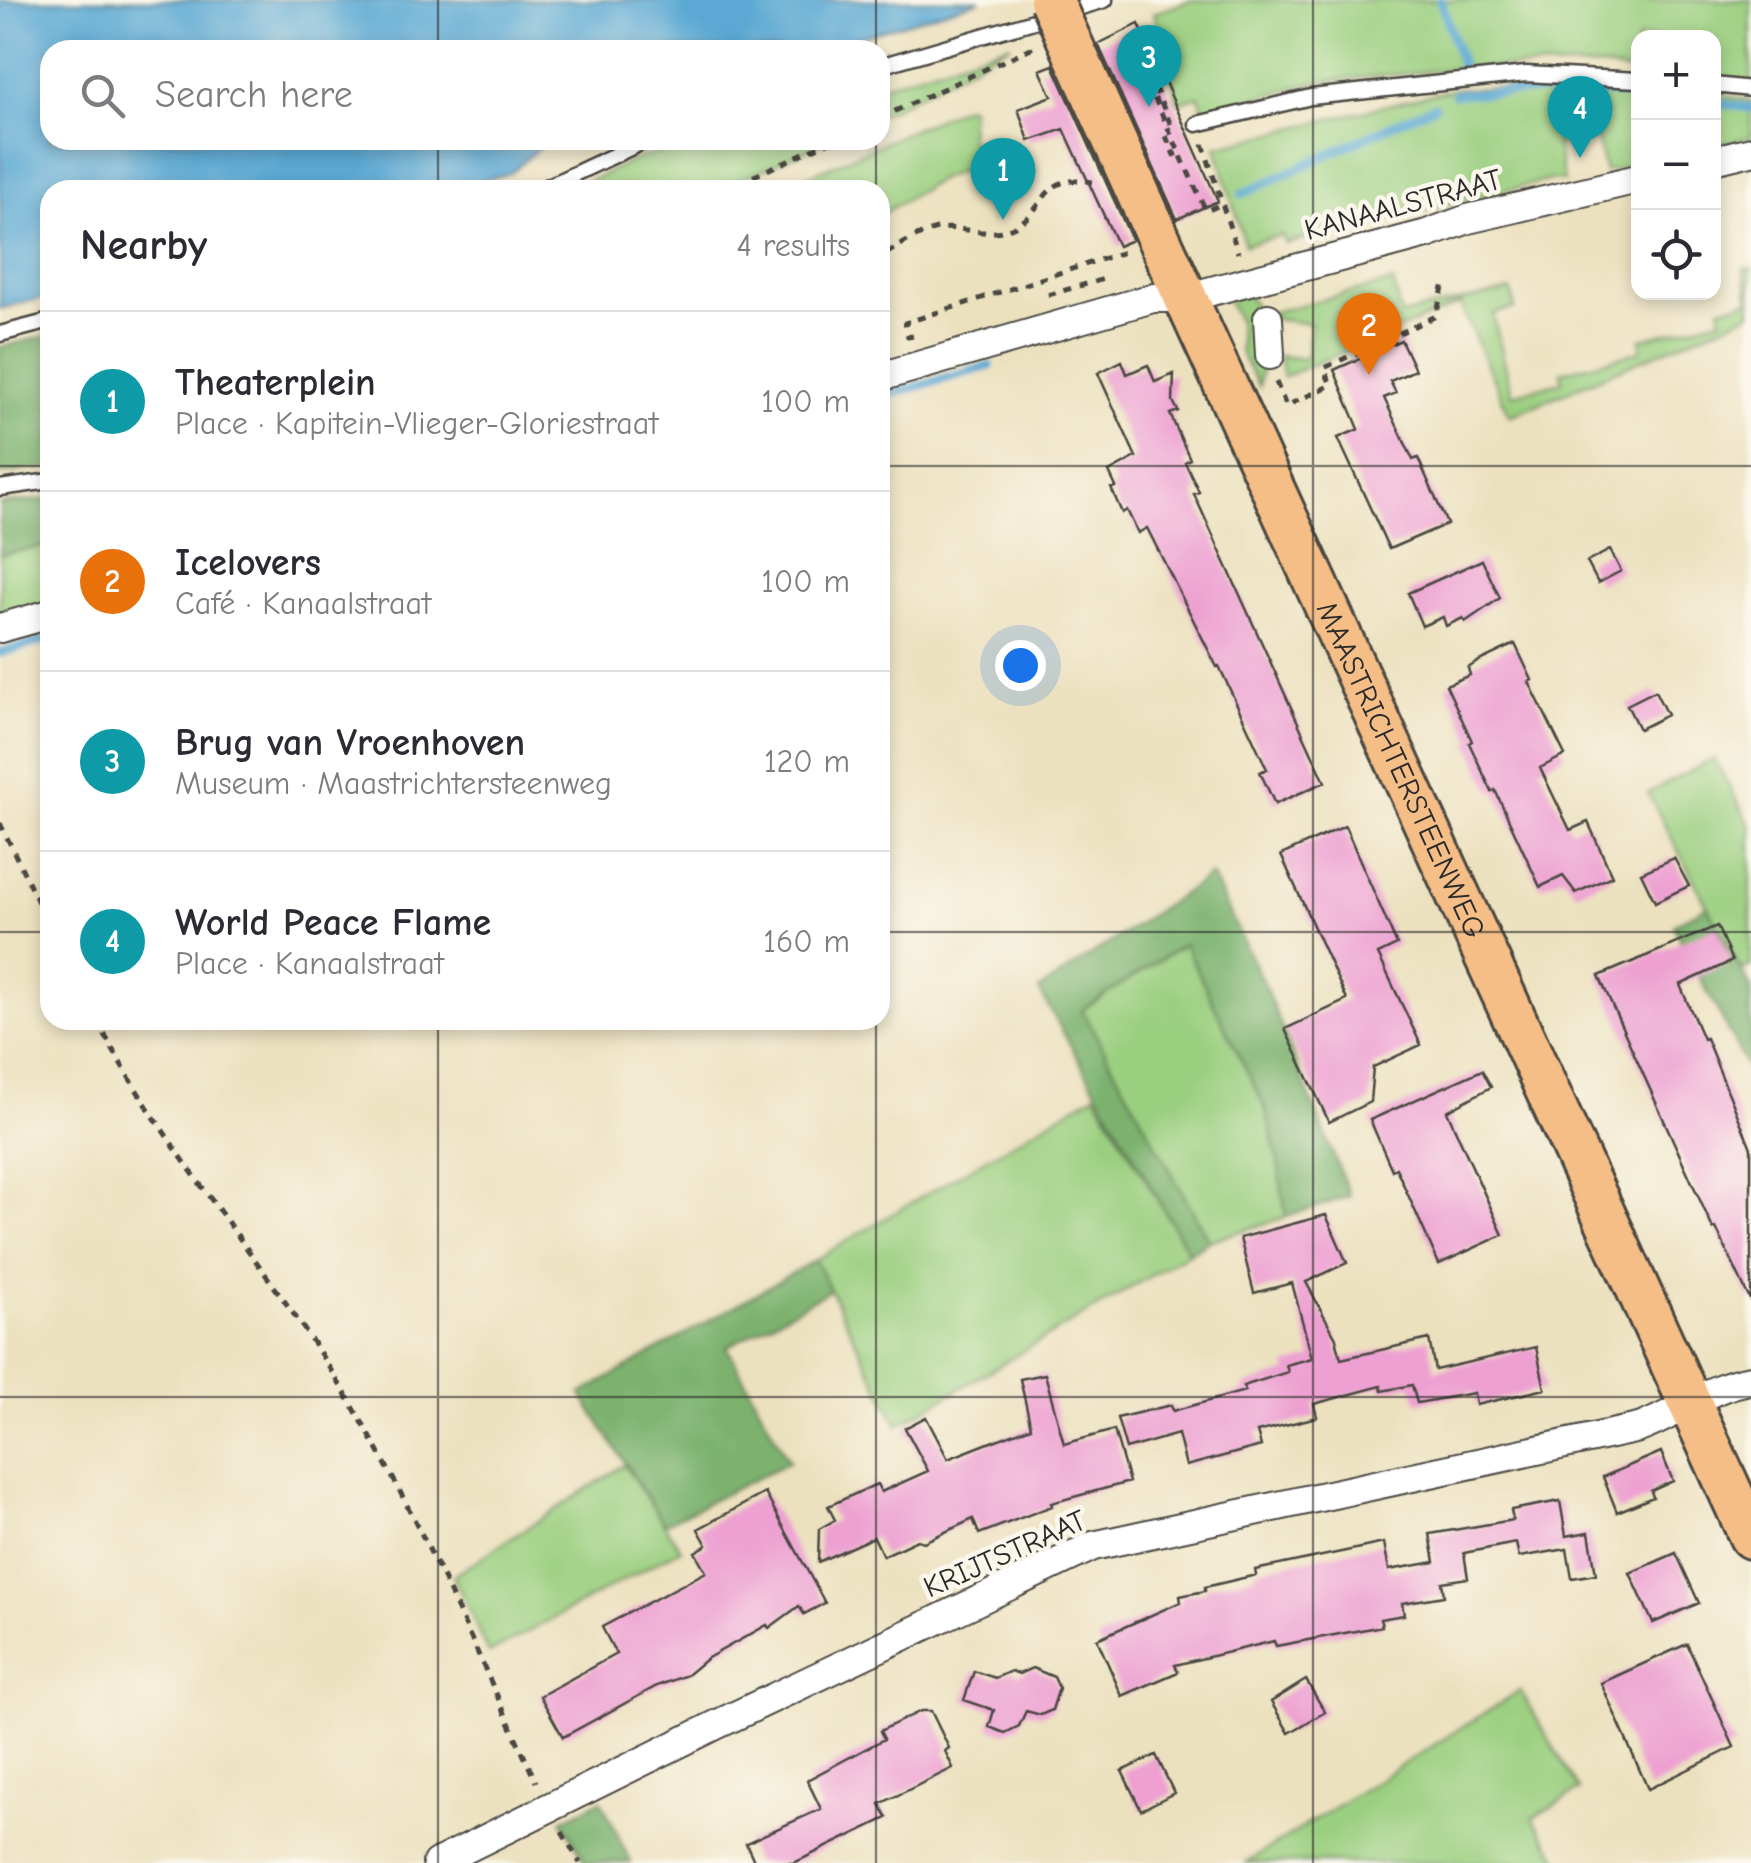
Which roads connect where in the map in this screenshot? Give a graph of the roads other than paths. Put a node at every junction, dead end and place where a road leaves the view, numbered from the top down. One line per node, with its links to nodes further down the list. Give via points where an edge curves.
1 (1105, 0): 2 (lane)
2 (1036, 12): 3 (lane); 13 (main road, MAASTRICHTERSTEENWEG, bridge, via 1142,237)
3 (890, 63)
4 (1631, 80): 7 (lane, via 1526,74 1311,97)
5 (1721, 86): 6 (lane)
6 (1751, 89)
7 (1197, 124)
8 (626, 150): 11 (lane)
9 (1751, 151): 10 (street)
10 (1721, 158)
11 (561, 180)
12 (1631, 180): 13 (street, KANAALSTRAAT)
13 (1185, 298): 18 (street, KANAALSTRAAT, via 1153,298); 24 (main road, MAASTRICHTERSTEENWEG)
14 (1268, 318): 17 (street)
15 (40, 324): 16 (lane)
16 (0, 334)
17 (1270, 355)
18 (890, 374)
19 (40, 483): 20 (lane)
20 (0, 488)
21 (40, 617): 22 (street)
22 (0, 628)
23 (1751, 1380): 24 (street, KRIJTSTRAAT)
24 (1690, 1404): 25 (main road, MAASTRICHTERSTEENWEG); 26 (street, KRIJTSTRAAT, via 1639,1428 1093,1546)
25 (1751, 1538)
26 (437, 1863)

